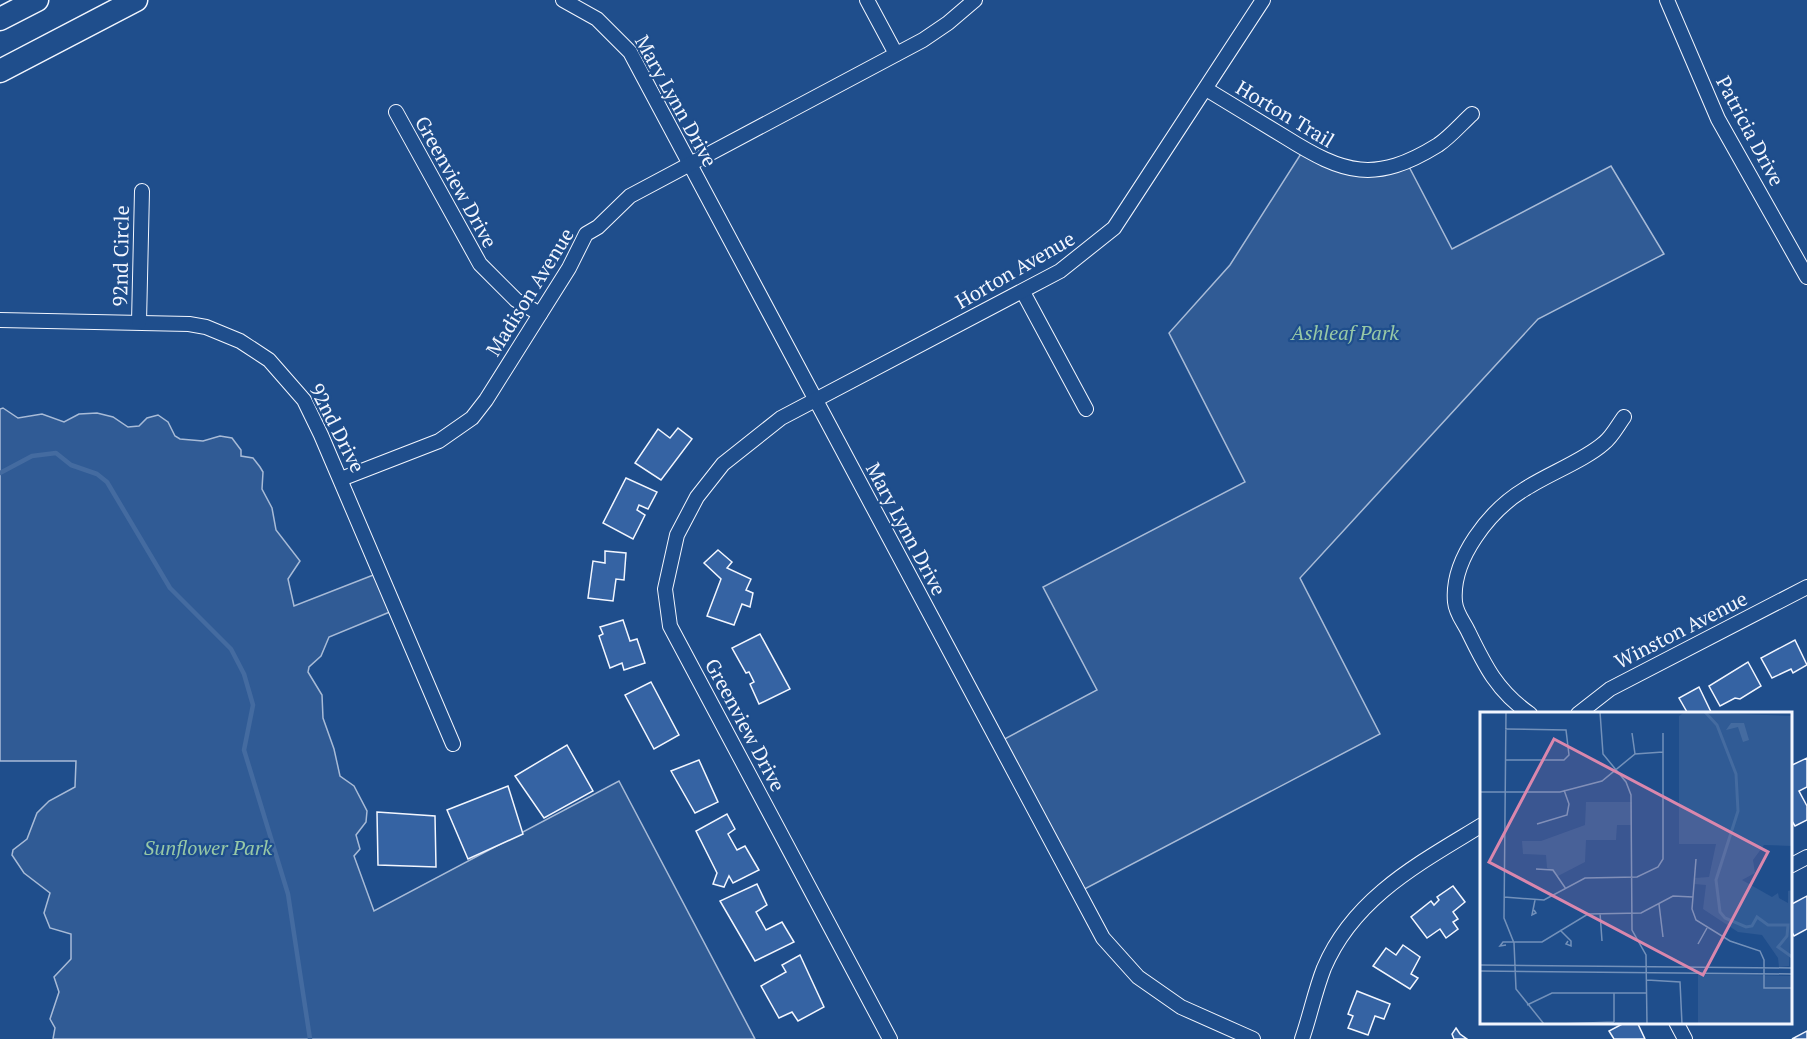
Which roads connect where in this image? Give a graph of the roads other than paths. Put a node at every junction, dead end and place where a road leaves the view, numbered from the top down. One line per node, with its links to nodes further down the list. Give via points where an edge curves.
1 (37, 0): 8 (main road)
2 (136, 0): 10 (main road)
3 (562, 0): 14 (street, Mary Lynn Drive, via 597,19 630,52)
4 (867, 0): 9 (street)
5 (975, 0): 9 (street, Madison Avenue, via 948,23)
6 (1263, 0): 11 (street, Horton Avenue)
7 (1667, 0): 16 (street, Patricia Drive, via 1718,119)
8 (0, 20)
9 (896, 54): 14 (street, Madison Avenue)
10 (0, 71)
11 (1206, 89): 13 (street, Horton Trail, via 1323,161 1360,171 1379,170 1406,161 1439,144); 17 (street, Horton Avenue, via 1114,228 1060,271)
12 (396, 112): 18 (street, Greenview Drive, via 480,264 507,292)
13 (1472, 114)
14 (690, 164): 18 (street, Madison Avenue, via 630,196 586,234); 21 (street, Mary Lynn Drive)
15 (142, 191): 20 (street, 92nd Circle)
16 (1807, 277)
17 (1023, 292): 21 (street, Horton Avenue); 22 (street)
18 (540, 314): 25 (street, Madison Avenue, via 472,418 439,441)
19 (0, 320): 20 (street, 92nd Drive)
20 (139, 322): 25 (street, 92nd Drive, via 206,327 240,340 269,360 304,400)
21 (815, 400): 24 (street, Horton Avenue); 35 (street, Mary Lynn Drive, via 1103,938 1138,977 1181,1007)
22 (1086, 409)
23 (1624, 417): 27 (street, via 1604,443 1507,502 1484,527 1459,572 1455,602 1482,663 1509,699)
24 (757, 436): 34 (street, Greenview Drive, via 723,464 697,497 671,555 665,608 670,626)
25 (341, 478): 29 (street, 92nd Drive)
26 (1807, 587): 28 (street, Winston Avenue, via 1610,688)
27 (1527, 712)
28 (1580, 712)
29 (453, 744)
30 (1480, 826): 36 (street, via 1398,878 1374,897 1346,930 1324,969)
31 (1807, 857): 32 (street)
32 (1792, 865)
33 (1677, 1024): 37 (street)
34 (890, 1039)
35 (1253, 1039)
36 (1302, 1039)
37 (1685, 1039)

